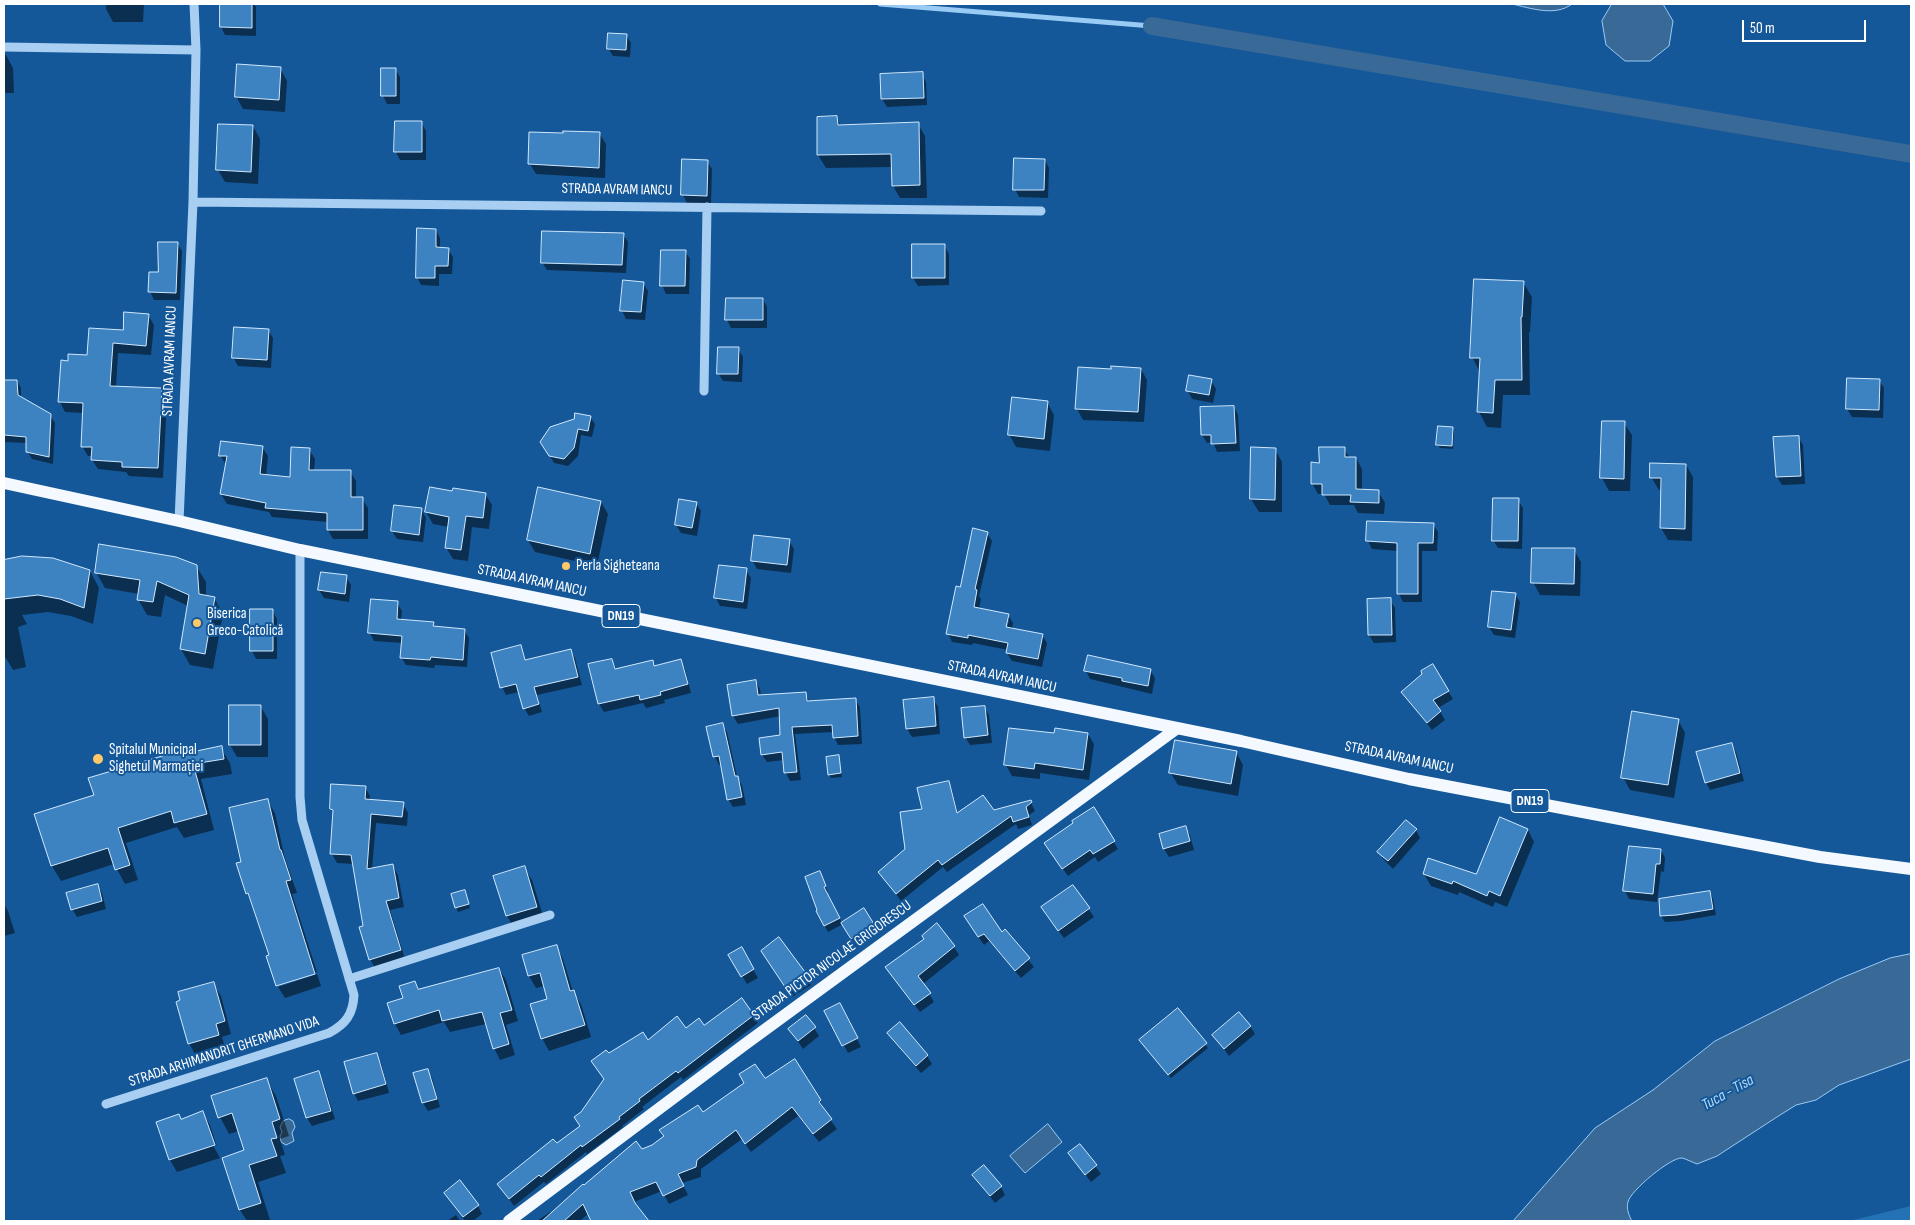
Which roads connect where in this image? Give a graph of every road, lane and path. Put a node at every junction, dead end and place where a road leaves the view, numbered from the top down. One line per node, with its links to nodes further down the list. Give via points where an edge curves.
1 (194, 4): 3 (street, STRADA AVRAM IANCU)
2 (4, 47): 3 (street)
3 (196, 50): 4 (street, STRADA AVRAM IANCU)
4 (193, 202): 5 (street, STRADA AVRAM IANCU); 9 (street, STRADA AVRAM IANCU)
5 (708, 207): 6 (street, STRADA AVRAM IANCU); 7 (street)
6 (1041, 211)
7 (704, 391)
8 (4, 483): 9 (main road, STRADA AVRAM IANCU / DN19)
9 (179, 521): 10 (main road, STRADA AVRAM IANCU / DN19)
10 (300, 550): 11 (main road, STRADA AVRAM IANCU / DN19); 14 (street, STRADA ARHIMANDRIT GHERMANO VIDA, via 302,820)
11 (1176, 729): 12 (main road, STRADA AVRAM IANCU / DN19, via 1304,754 1408,779 1820,857); 16 (main road, STRADA PICTOR NICOLAE GRIGORESCU)
12 (1911, 869)
13 (550, 915): 14 (street)
14 (349, 979): 15 (street, STRADA ARHIMANDRIT GHERMANO VIDA, via 354,995 353,1007 341,1026 329,1033)
15 (106, 1104)
16 (509, 1221)

